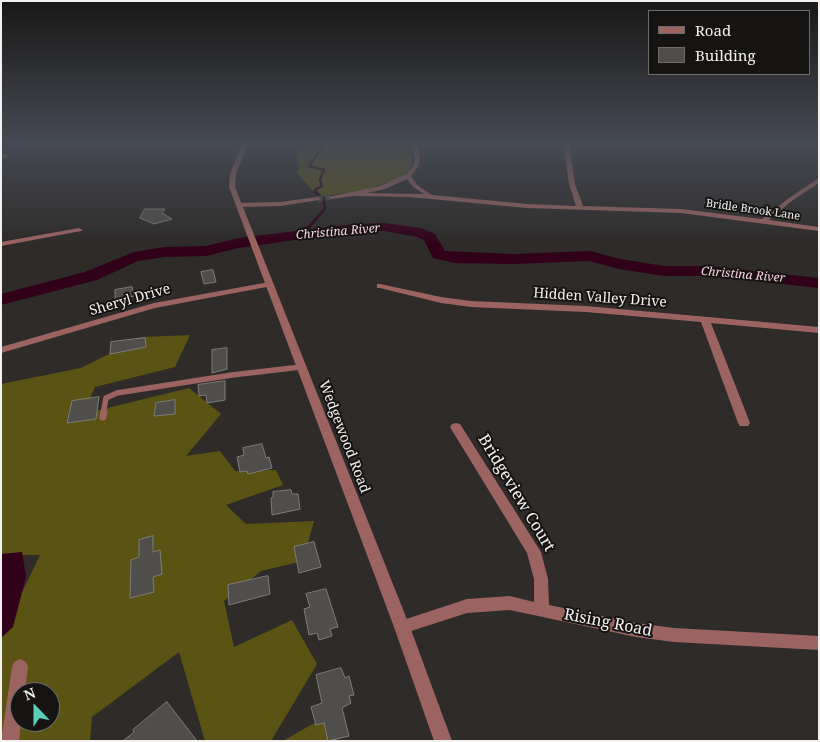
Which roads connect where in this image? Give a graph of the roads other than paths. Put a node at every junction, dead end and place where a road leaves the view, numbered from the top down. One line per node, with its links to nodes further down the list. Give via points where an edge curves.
1 (233, 178): 10 (street, Wedgewood Road, via 232,187)
2 (403, 178): 6 (street)
3 (409, 178): 7 (street, via 415,186)
4 (571, 178): 12 (street)
5 (819, 180): 14 (street)
6 (356, 194): 7 (street, Bridle Brook Lane); 8 (street)
7 (433, 197): 12 (street, Bridle Brook Lane)
8 (331, 198)
9 (317, 199): 11 (street)
10 (239, 204): 11 (street); 13 (street, Wedgewood Road)
11 (280, 204): 13 (street)
12 (580, 208): 14 (street, Bridle Brook Lane, via 681,211)
13 (243, 216): 18 (street, Wedgewood Road)
14 (764, 221): 15 (street, Bridle Brook Lane)
15 (819, 229)
16 (79, 230): 17 (street)
17 (1, 244)
18 (269, 284): 22 (street, Sheryl Drive, via 154,306); 23 (street, Wedgewood Road)
19 (380, 286): 20 (street, Hidden Valley Drive, via 471,304 586,309)
20 (705, 320): 21 (street, Hidden Valley Drive); 25 (street)
21 (819, 330)
22 (1, 350)
23 (301, 367): 24 (lane, via 117,393 106,398); 28 (street, Wedgewood Road)
24 (103, 417)
25 (744, 423)
26 (456, 427): 27 (street, Bridgeview Court, via 534,552 541,579)
27 (542, 609): 28 (street, Rising Road, via 510,603 481,604); 29 (street, Rising Road, via 674,635)
28 (402, 627): 32 (street, Wedgewood Road)
29 (819, 643)
30 (20, 667): 31 (street)
31 (10, 741)
32 (443, 741)

